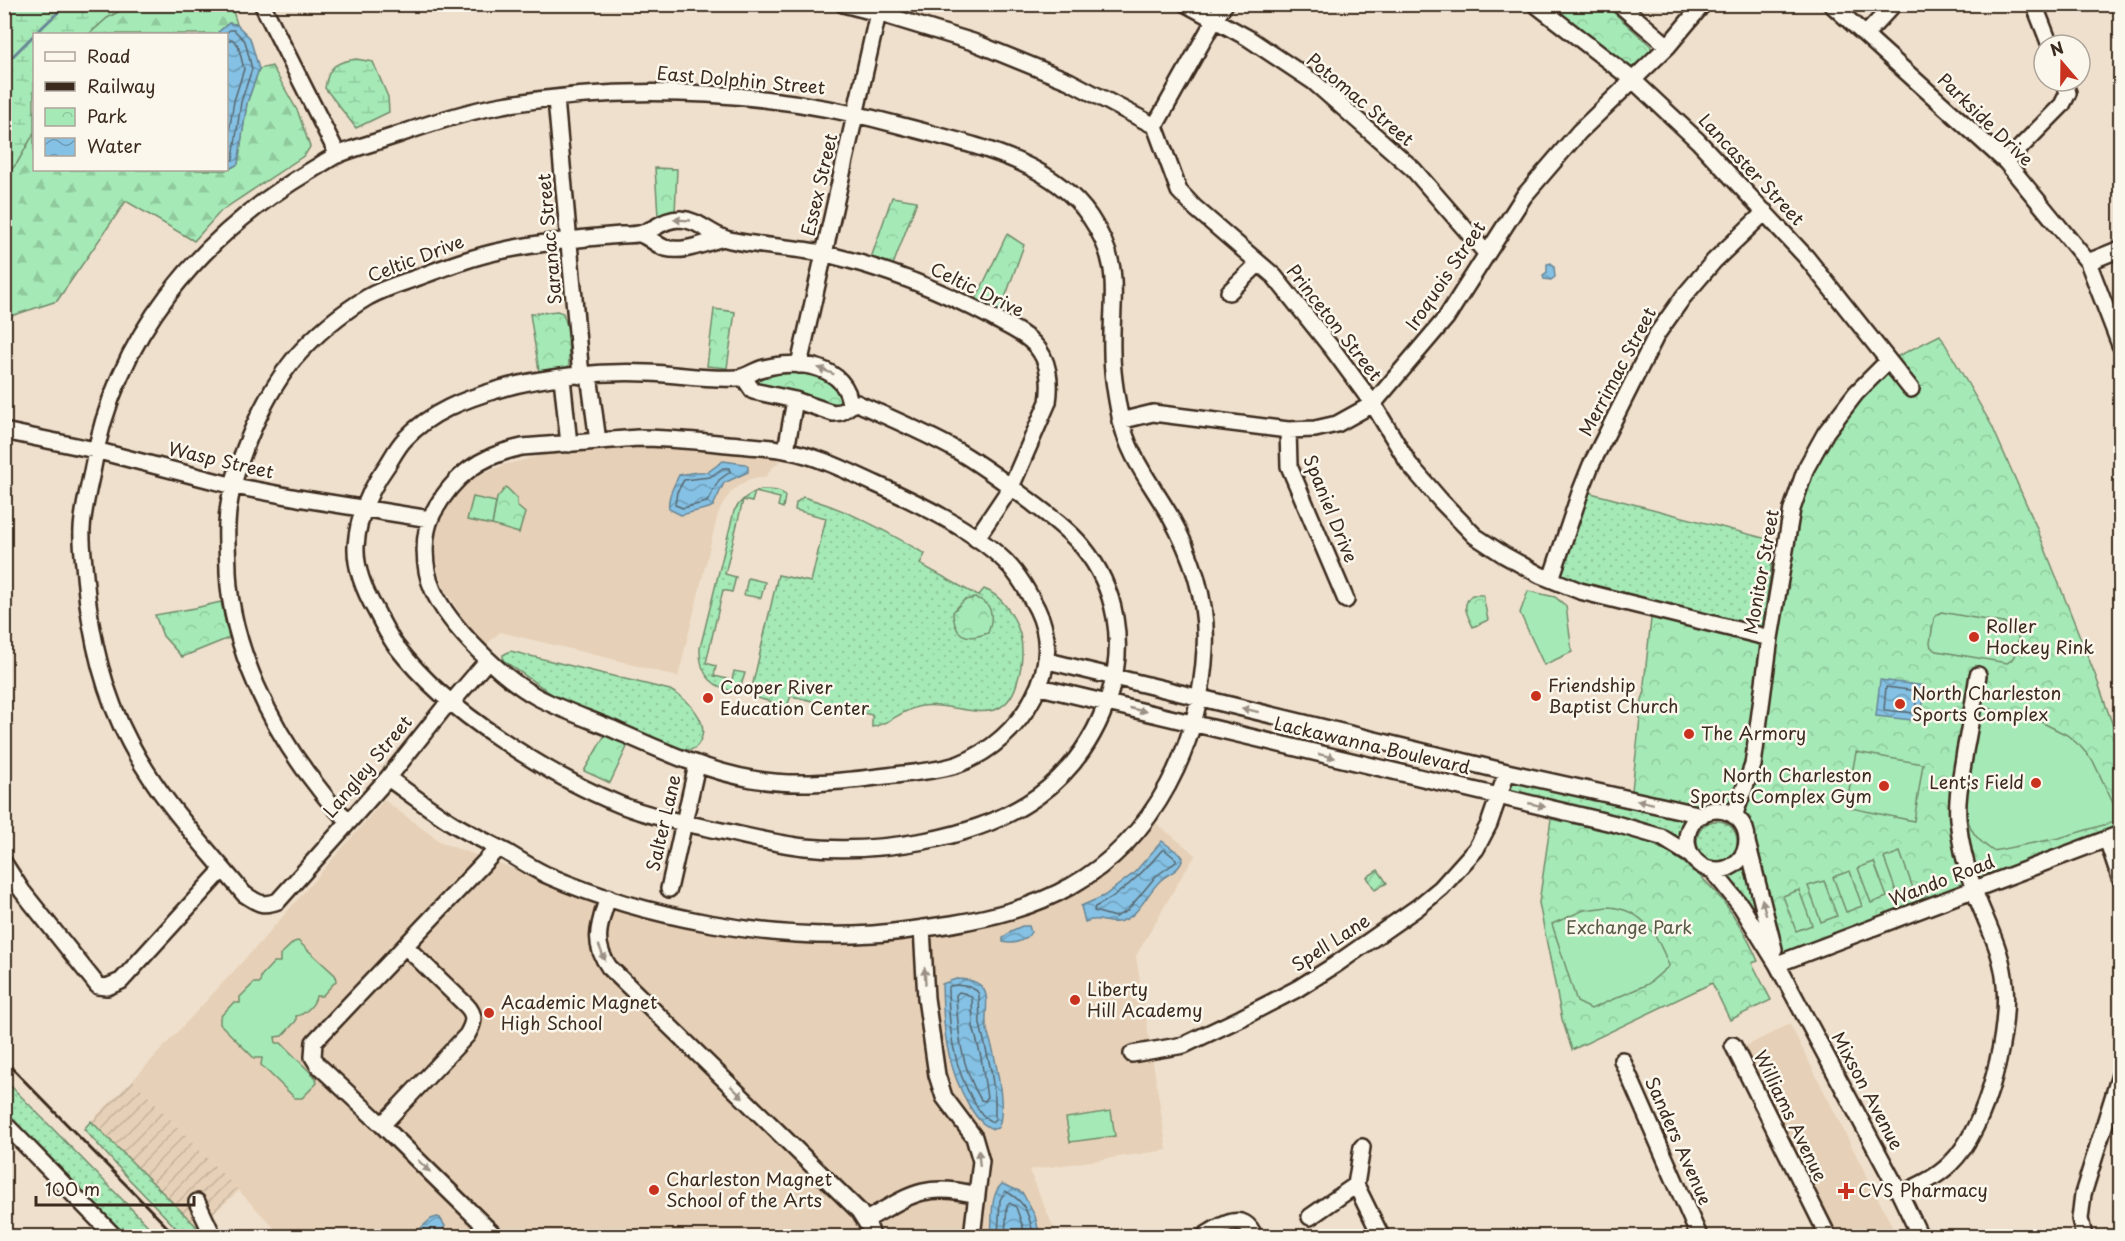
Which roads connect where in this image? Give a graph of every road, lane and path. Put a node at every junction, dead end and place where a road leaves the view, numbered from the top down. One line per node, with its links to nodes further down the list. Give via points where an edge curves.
1 (262, 4): 21 (street)
2 (843, 4): 11 (street)
3 (1186, 4): 12 (street, Potomac Street)
4 (1225, 4): 12 (street)
5 (1535, 4): 16 (street, Lancaster Street)
6 (1619, 4): 15 (street)
7 (1703, 4): 15 (street, Iroquois Street)
8 (1831, 4): 14 (street, Parkside Drive)
9 (1894, 4): 14 (street)
10 (2034, 4): 13 (street)
11 (881, 9): 19 (street, Essex Street); 20 (street, via 1069,81)
12 (1215, 19): 20 (street); 28 (street, Potomac Street, via 1314,82 1362,123 1432,189)
13 (2045, 33)
14 (1866, 34): 22 (street, Parkside Drive)
15 (1668, 46): 16 (street, Iroquois Street)
16 (1633, 80): 23 (street, Lancaster Street, via 1698,141); 28 (street, Iroquois Street, via 1579,132 1524,196)
17 (2068, 93): 22 (street, via 2062,105)
18 (556, 99): 19 (street, East Dolphin Street, via 644,92 712,94); 21 (street, East Dolphin Street, via 501,105 447,118); 26 (street, Saranac Street)
19 (856, 113): 29 (street, Essex Street); 43 (street, East Dolphin Street, via 1016,161 1059,184 1087,212 1107,247 1113,269 1111,356)
20 (1155, 126): 31 (street, Princeton Street, via 1179,191)
21 (338, 155): 48 (street, East Dolphin Street, via 281,188 219,237 189,268 151,318 124,367 111,395)
22 (2006, 162): 30 (street, Parkside Drive)
23 (1764, 212): 34 (street, Lancaster Street, via 1806,257); 55 (street, Merrimac Street, via 1714,261 1657,334 1591,465)
24 (640, 234): 25 (street, Celtic Drive, via 663,248 675,249 689,249); 25 (street, Celtic Drive, one-way to 24, via 693,221 679,219 665,221); 26 (street, Celtic Drive)
25 (723, 238): 29 (street, Celtic Drive)
26 (569, 239): 36 (street, Saranac Street); 50 (street, Celtic Drive, via 468,259 369,297 330,324 295,359 272,392 254,427)
27 (2121, 249): 30 (street)
28 (1486, 253): 42 (street, Iroquois Street, via 1446,318)
29 (825, 254): 35 (street, Essex Street); 51 (street, Celtic Drive, via 919,284 979,310 1034,344 1046,364 1050,390)
30 (2088, 262): 33 (street, Parkside Drive)
31 (1259, 263): 32 (street); 42 (street, Princeton Street, via 1274,276)
32 (1229, 292)
33 (2121, 345)
34 (1888, 361): 39 (street, Lancaster Street); 57 (street, Monitor Street, via 1856,393 1826,432 1806,468 1792,509)
35 (799, 365): 38 (street, via 763,368); 41 (street, one-way to 35, via 836,374)
36 (585, 375): 37 (street); 38 (street, via 641,373); 46 (street, Saranac Street)
37 (562, 378): 47 (street); 52 (street, via 504,388 432,415 404,440 375,482)
38 (744, 378): 40 (street, via 753,391)
39 (1911, 389)
40 (795, 400): 41 (street, via 833,413 841,412); 49 (street)
41 (850, 402): 51 (street, via 955,450)
42 (1373, 404): 45 (street, Iroquois Street, via 1337,424); 55 (street, Princeton Street, via 1409,464 1475,536)
43 (1120, 421): 45 (street, Iroquois Street, via 1154,413); 63 (street, East Dolphin Street, via 1131,454 1165,508 1194,569 1203,604 1206,640)
44 (4, 430): 48 (street, Wasp Street)
45 (1288, 430): 56 (street, Spaniel Drive, via 1289,466)
46 (598, 441): 47 (street); 49 (street, via 672,438)
47 (569, 444): 53 (street, via 522,447 473,465 452,485)
48 (96, 450): 50 (street, Wasp Street); 80 (street, East Dolphin Street, via 81,531 91,633 102,676 127,739 151,780 177,817)
49 (786, 450): 54 (street, via 821,459 914,502)
50 (234, 486): 52 (street, Wasp Street); 73 (street, Celtic Drive, via 227,521 229,594 250,666 267,709 301,767 338,813)
51 (1011, 487): 54 (street, Celtic Drive); 61 (street, via 1065,528 1095,564 1106,586 1118,632)
52 (363, 508): 53 (street, Wasp Street); 64 (street, via 356,550 363,589 394,643 427,681)
53 (430, 519): 58 (street, via 425,563 431,587 444,611)
54 (976, 539): 59 (street, via 1004,560 1021,580 1041,618)
55 (1551, 579): 57 (street, Princeton Street, via 1580,591)
56 (1346, 600)
57 (1770, 638): 72 (street, Monitor Street, via 1753,765)
58 (488, 660): 64 (street, Langley Street); 67 (street, via 536,696)
59 (1048, 661): 61 (street, Lackawanna Boulevard); 62 (street)
60 (1978, 675): 84 (street, via 1957,816 1962,852)
61 (1115, 677): 63 (street, Lackawanna Boulevard); 65 (street)
62 (1040, 687): 65 (street, Lackawanna Boulevard); 67 (street, via 1024,716 1006,734 959,764 838,782 754,779)
63 (1201, 698): 66 (street, East Dolphin Street); 68 (street, Lackawanna Boulevard, one-way to 63)
64 (452, 702): 69 (street, Langley Street, via 442,709); 74 (street, via 543,766 622,805)
65 (1107, 703): 66 (street, Lackawanna Boulevard, one-way to 66); 74 (street, via 1082,751 1056,782 1015,812 965,832 896,846 807,847)
66 (1194, 724): 70 (street, Lackawanna Boulevard, one-way to 70); 87 (street, East Dolphin Street, via 1156,808 1105,863 1041,902 990,918)
67 (697, 765): 74 (street, Salter Lane)
68 (1507, 772): 70 (street, Spell Lane); 71 (street, Lackawanna Boulevard, one-way to 68)
69 (388, 777): 73 (street, Langley Street); 77 (street, East Dolphin Street, via 451,823)
70 (1498, 796): 78 (street, Lackawanna Boulevard, one-way to 78, via 1661,837); 91 (street, Spell Lane, via 1485,835 1472,855 1441,888 1401,920 1296,989 1228,1025 1184,1045)
71 (1702, 814): 72 (street, via 1718,810); 78 (street, via 1689,828)
72 (1734, 816): 76 (street, via 1741,822)
73 (350, 821): 86 (street, Langley Street)
74 (684, 822): 83 (street, Salter Lane)
75 (2114, 837): 82 (street); 84 (street, Wando Road)
76 (1747, 840): 81 (street, via 1737,863); 89 (street, one-way to 76)
77 (498, 848): 85 (street, East Dolphin Street, via 548,875); 88 (street)
78 (1690, 855): 81 (street)
79 (4, 863): 80 (street, via 98,986 107,987 121,981)
80 (223, 868): 86 (street, East Dolphin Street, via 244,894 257,903)
81 (1712, 870): 89 (street, via 1741,906)
82 (2121, 878)
83 (669, 889)
84 (1974, 891): 89 (street, Wando Road); 98 (street, via 2004,976 2007,1010 2002,1043 1979,1121 1967,1144 1950,1164 1926,1182)
85 (608, 897): 87 (street, East Dolphin Street, via 663,914 781,933 830,936); 102 (street, one-way to 102, via 598,943 609,967)
86 (278, 901)
87 (922, 928): 99 (street, one-way to 87, via 979,1148 944,1096 937,1075 926,998)
88 (405, 946): 94 (street, via 472,1011 474,1018 467,1035); 94 (street, via 314,1042 313,1057 318,1065)
89 (1777, 964): 98 (street, Mixson Avenue)
90 (1733, 1045): 112 (street, Williams Avenue)
91 (1132, 1054)
92 (1622, 1060): 111 (street, Sanders Avenue)
93 (2121, 1075): 114 (street, via 2083,1194 2080,1219)
94 (382, 1125): 105 (street, one-way to 105)
95 (6, 1127): 103 (street)
96 (1362, 1147): 97 (street)
97 (1356, 1185): 101 (street); 110 (street)
98 (1900, 1194): 113 (street, Mixson Avenue)
99 (977, 1195): 102 (street, via 926,1190); 107 (street)
100 (197, 1202): 104 (street)
101 (1310, 1217)
102 (866, 1220): 106 (street)
103 (111, 1236)
104 (213, 1236)
105 (495, 1236)
106 (872, 1236)
107 (972, 1236)
108 (1204, 1236): 109 (street, via 1232,1222 1242,1222)
109 (1254, 1236)
110 (1381, 1236)
111 (1699, 1236)
112 (1828, 1236)
113 (1920, 1236)
114 (2084, 1236)

